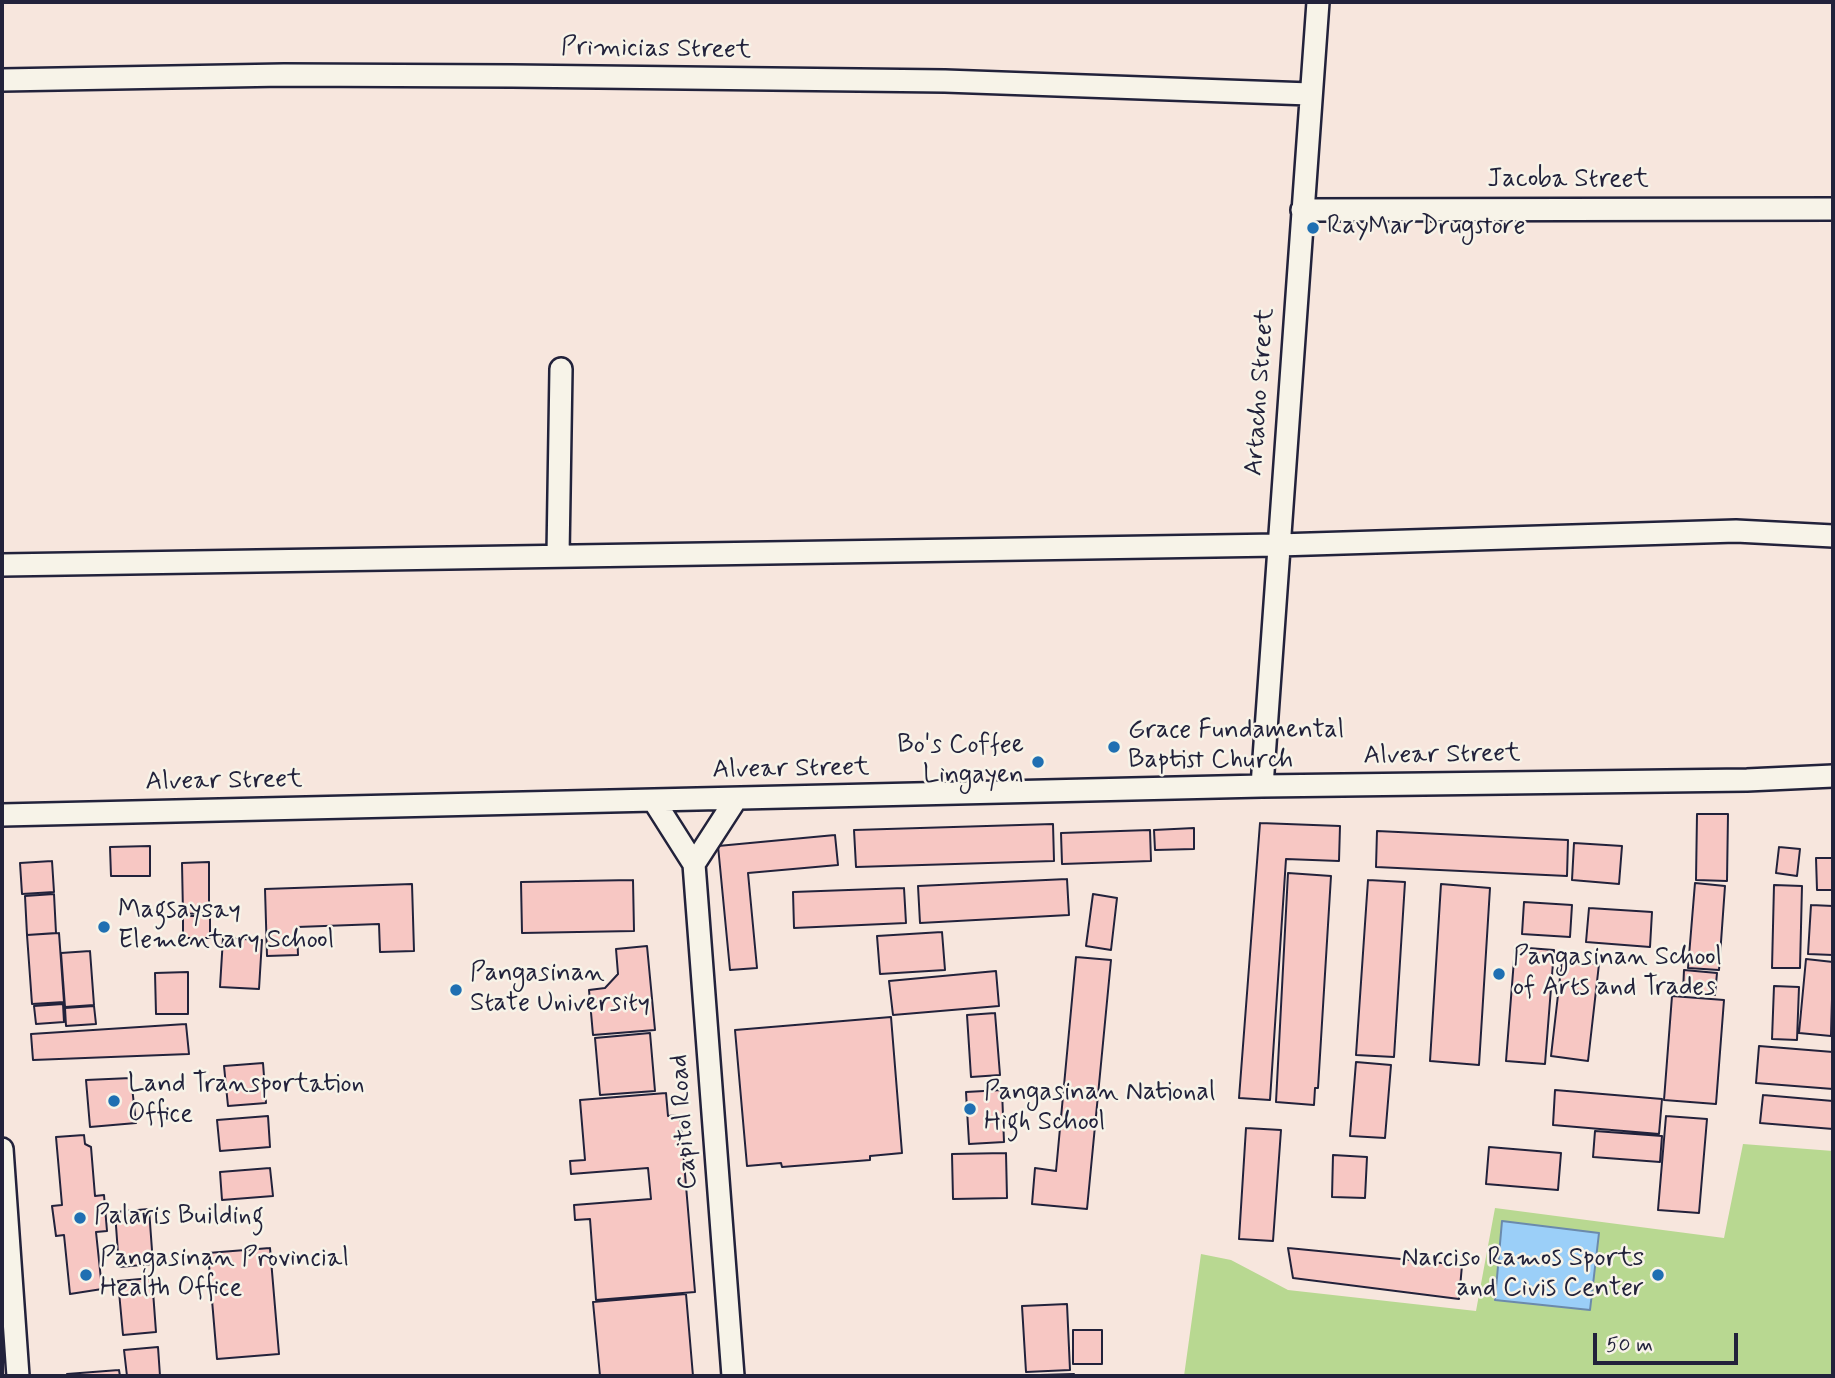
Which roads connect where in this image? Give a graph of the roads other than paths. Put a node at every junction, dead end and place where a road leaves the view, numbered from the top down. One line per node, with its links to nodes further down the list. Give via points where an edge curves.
1 (1318, 2): 3 (street, Artacho Street)
2 (2, 80): 3 (street, Primicias Street, via 512,76 945,82)
3 (1310, 94): 5 (street, Artacho Street)
4 (1833, 209): 5 (street, Jacoba Street)
5 (1303, 210): 8 (street, Artacho Street)
6 (561, 369): 9 (street)
7 (1833, 536): 8 (street, via 1736,531)
8 (1278, 545): 9 (street); 12 (street, Artacho Street)
9 (558, 555): 10 (street)
10 (2, 565)
11 (1833, 776): 12 (street, Alvear Street)
12 (1262, 786): 13 (street, Alvear Street)
13 (736, 799): 14 (street, Alvear Street); 16 (street)
14 (654, 801): 15 (street, Alvear Street); 16 (street, Capitol Road)
15 (2, 815)
16 (694, 864): 19 (street, Capitol Road)
17 (2, 1149): 18 (street)
18 (19, 1376)
19 (733, 1376)

